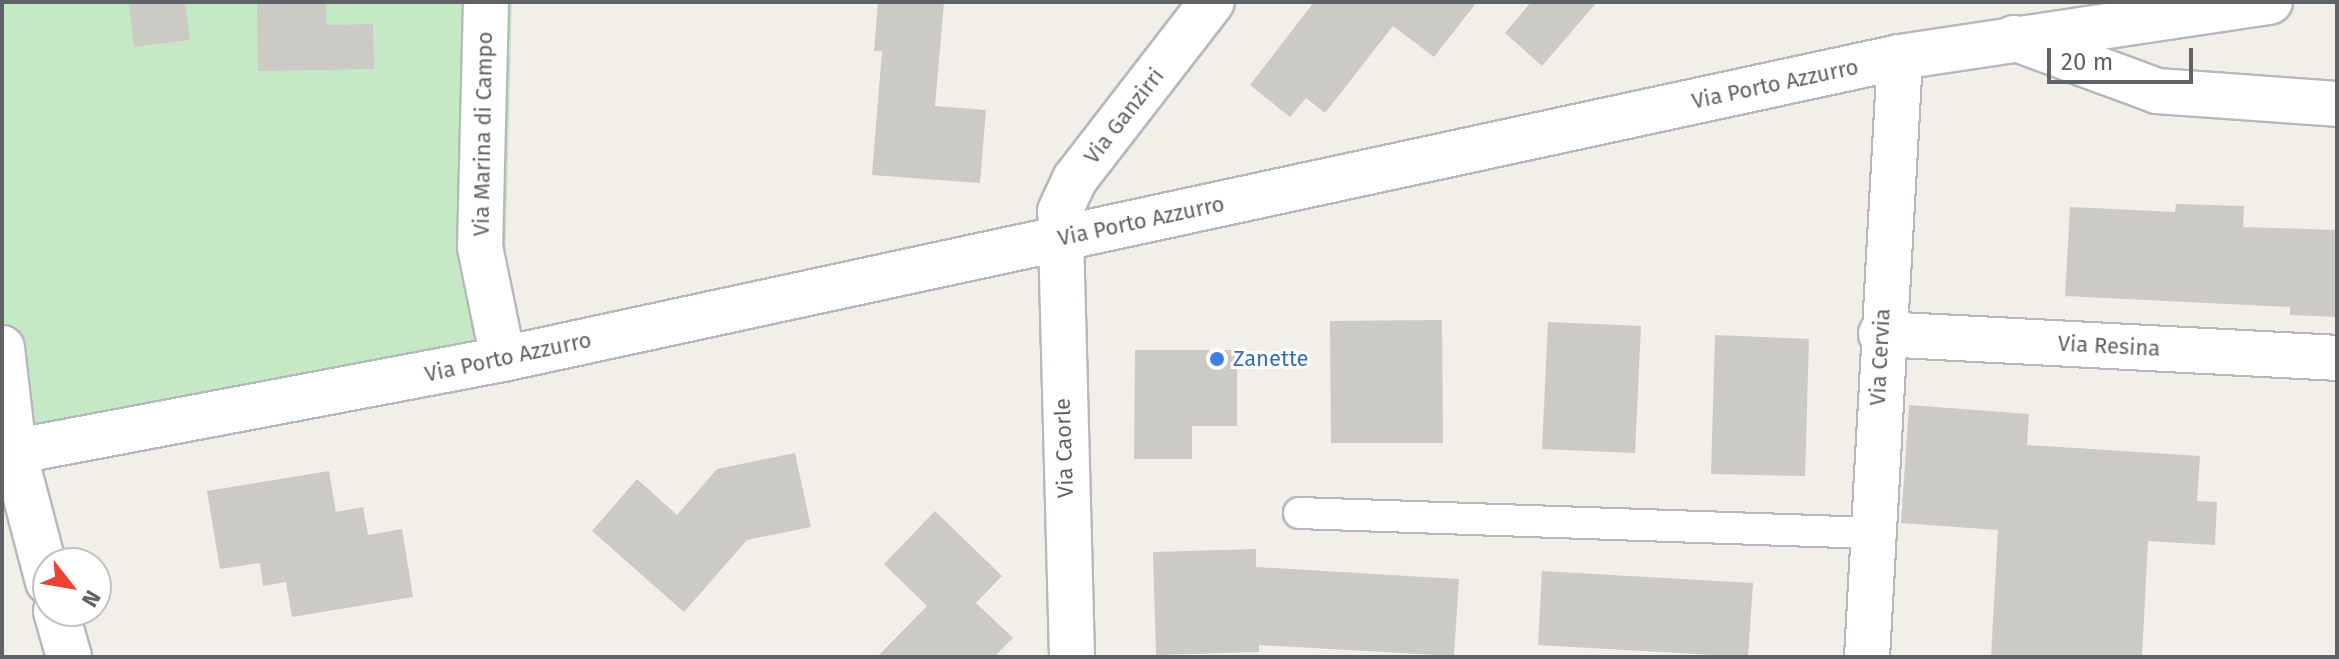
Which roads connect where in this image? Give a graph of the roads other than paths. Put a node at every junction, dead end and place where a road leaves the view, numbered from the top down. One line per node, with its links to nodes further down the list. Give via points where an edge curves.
1 (486, 2): 11 (street, Via Marina di Campo, via 480,247)
2 (1212, 2): 7 (street, Via Ganzirri, via 1075,179)
3 (2270, 2): 4 (street, Via Porto Azzurro)
4 (2010, 37): 5 (street, Via Porto Azzurro); 6 (street, via 2157,91)
5 (1900, 57): 7 (street, Via Porto Azzurro); 8 (street, Via Cervia)
6 (2337, 104)
7 (1057, 239): 11 (street, Via Porto Azzurro); 18 (street, Via Caorle)
8 (1881, 334): 10 (street, Via Resina); 14 (street, Via Cervia)
9 (2, 348): 12 (street)
10 (2337, 358)
11 (503, 359): 12 (street, Via Porto Azzurro)
12 (6, 455): 15 (street)
13 (1299, 513): 14 (lane)
14 (1872, 533): 19 (street, Via Cervia)
15 (36, 547)
16 (61, 627): 17 (street)
17 (69, 657)
18 (1072, 657)
19 (1867, 657)

